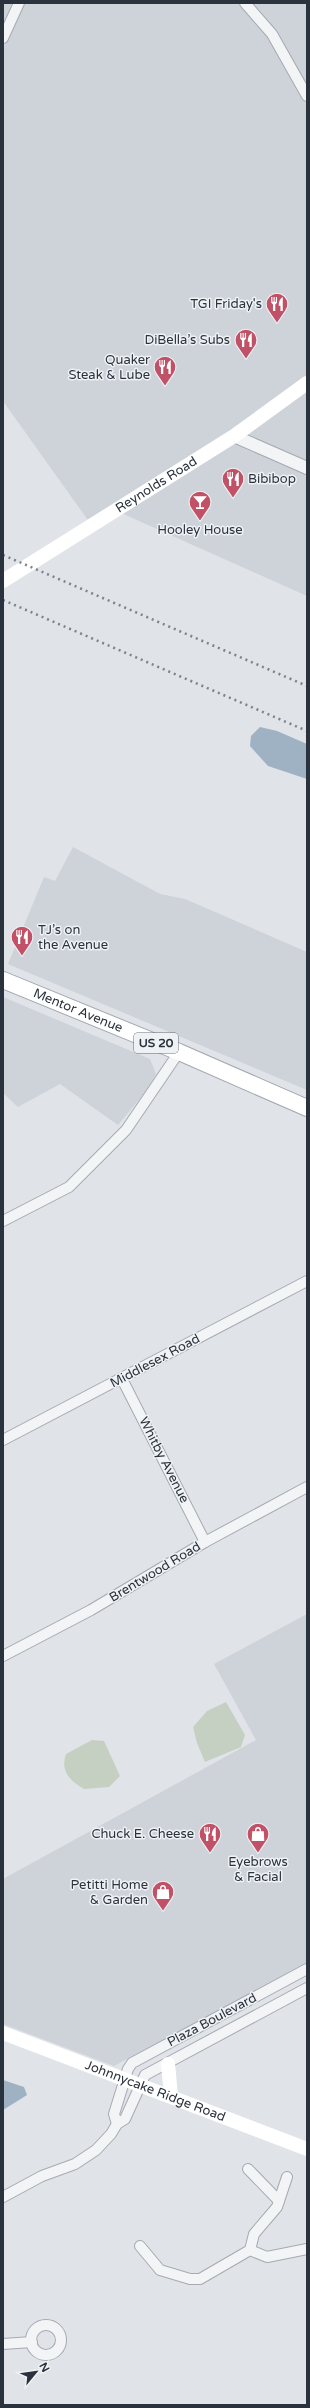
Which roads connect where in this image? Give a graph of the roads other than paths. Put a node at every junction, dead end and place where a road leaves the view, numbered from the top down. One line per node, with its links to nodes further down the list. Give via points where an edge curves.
1 (19, 3): 3 (street)
2 (245, 3): 4 (street, via 272,34)
3 (3, 38)
4 (307, 96)
5 (307, 383): 6 (main road, Reynolds Road)
6 (234, 436): 7 (street); 8 (main road, Reynolds Road)
7 (307, 468)
8 (3, 582)
9 (3, 980): 10 (main road, Mentor Avenue / US 20)
10 (179, 1052): 11 (main road, Mentor Avenue / US 20); 12 (street, via 126,1130 69,1188)
11 (307, 1108)
12 (3, 1221)
13 (307, 1281): 14 (street, Middlesex Road)
14 (122, 1379): 15 (street, Middlesex Road); 17 (street, Whitby Avenue)
15 (3, 1440)
16 (307, 1487): 17 (street, Brentwood Road)
17 (205, 1542): 18 (street, Brentwood Road, via 91,1610)
18 (3, 1656)
19 (307, 1969): 23 (street, Plaza Boulevard, via 132,2064)
20 (307, 1988): 22 (street, Plaza Boulevard)
21 (3, 2033): 23 (main road, Johnnycake Ridge Road)
22 (168, 2064): 24 (street, Plaza Boulevard, via 145,2075); 25 (main road)
23 (125, 2078): 24 (main road, Johnnycake Ridge Road); 26 (street, Plaza Boulevard, via 114,2114)
24 (141, 2084): 25 (main road, Johnnycake Ridge Road); 26 (street, Plaza Boulevard, via 125,2119)
25 (171, 2096): 27 (main road, Johnnycake Ridge Road)
26 (117, 2124): 30 (street, Plaza Boulevard, via 105,2142 84,2159 42,2176)
27 (307, 2149)
28 (248, 2169): 31 (street)
29 (287, 2178): 31 (street)
30 (3, 2197)
31 (279, 2201): 34 (street, via 269,2219 254,2234)
32 (140, 2246): 34 (street, via 160,2270 190,2279 200,2279)
33 (307, 2249): 34 (street, via 267,2257)
34 (250, 2250)
35 (32, 2342): 36 (street)
36 (3, 2344)

